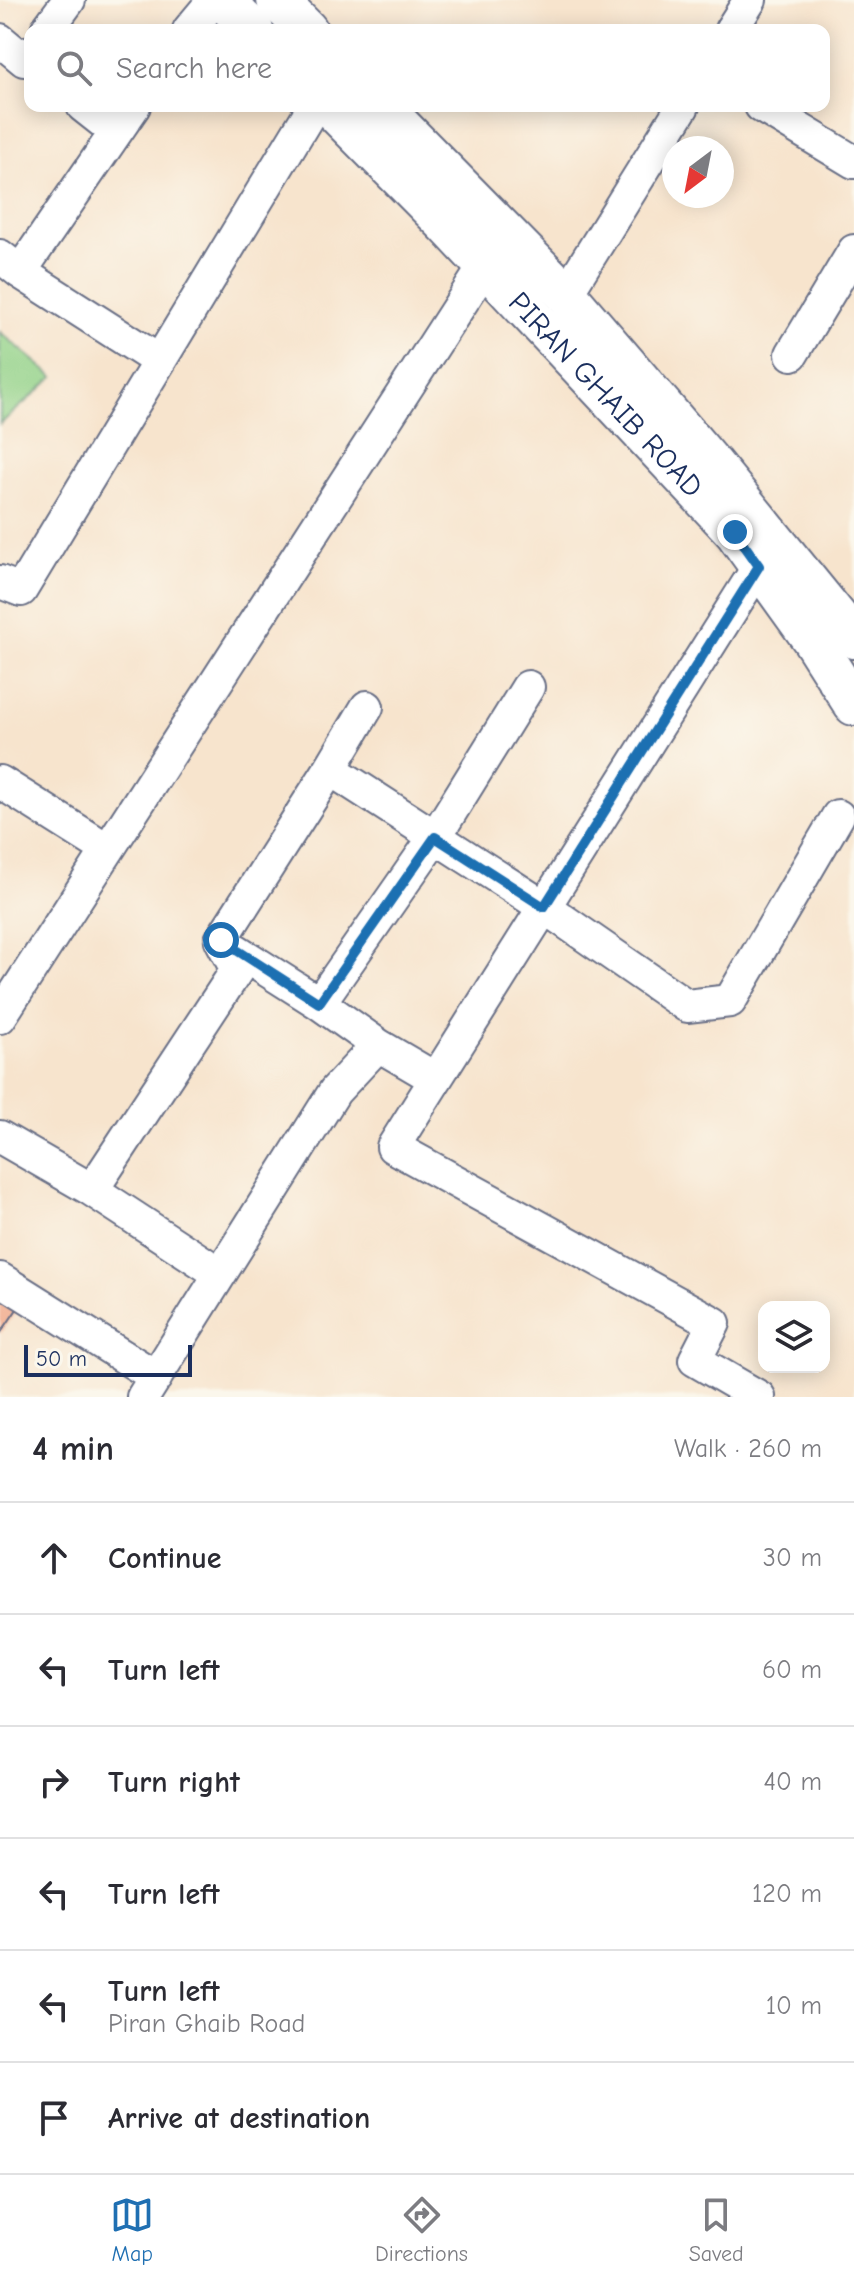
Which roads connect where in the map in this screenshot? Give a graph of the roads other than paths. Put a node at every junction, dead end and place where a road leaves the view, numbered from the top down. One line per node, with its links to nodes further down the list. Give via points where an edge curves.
1 (69, 0): 5 (street)
2 (214, 0): 6 (street)
3 (223, 0): 7 (main road)
4 (750, 0): 8 (street)
5 (51, 24)
6 (194, 24)
7 (247, 24)
8 (735, 24)
9 (102, 112): 15 (street)
10 (310, 112): 22 (street)
11 (335, 112): 19 (main road, PIRAN GHAIB ROAD)
12 (387, 112): 20 (main road, PIRAN GHAIB ROAD)
13 (679, 112): 20 (street)
14 (771, 112): 16 (street)
15 (125, 119): 18 (street)
16 (854, 162)
17 (854, 251): 21 (street)
18 (10, 264): 22 (street)
19 (485, 266): 23 (main road, PIRAN GHAIB ROAD, via 735,532); 33 (street)
20 (566, 294): 25 (main road, PIRAN GHAIB ROAD)
21 (792, 354)
22 (159, 361): 24 (street, via 21,590)
23 (759, 566): 27 (main road, PIRAN GHAIB ROAD); 34 (street)
24 (0, 582)
25 (854, 638)
26 (528, 687): 32 (street)
27 (854, 705)
28 (367, 707): 29 (street)
29 (330, 769): 32 (street); 35 (street)
30 (0, 782): 33 (street)
31 (838, 816): 34 (street, via 730,1001 687,1006)
32 (435, 837): 34 (street); 36 (street)
33 (108, 850): 37 (street)
34 (544, 907): 39 (street)
35 (221, 940): 36 (street); 41 (street, via 237,970)
36 (319, 1003): 38 (street)
37 (0, 1017)
38 (378, 1045): 39 (street); 42 (street, via 335,1091)
39 (436, 1079): 45 (street, via 393,1147 714,1323 695,1360)
40 (0, 1137): 41 (street)
41 (92, 1190): 42 (street)
42 (220, 1274): 44 (street)
43 (0, 1279): 44 (street)
44 (150, 1387)
45 (759, 1397)

